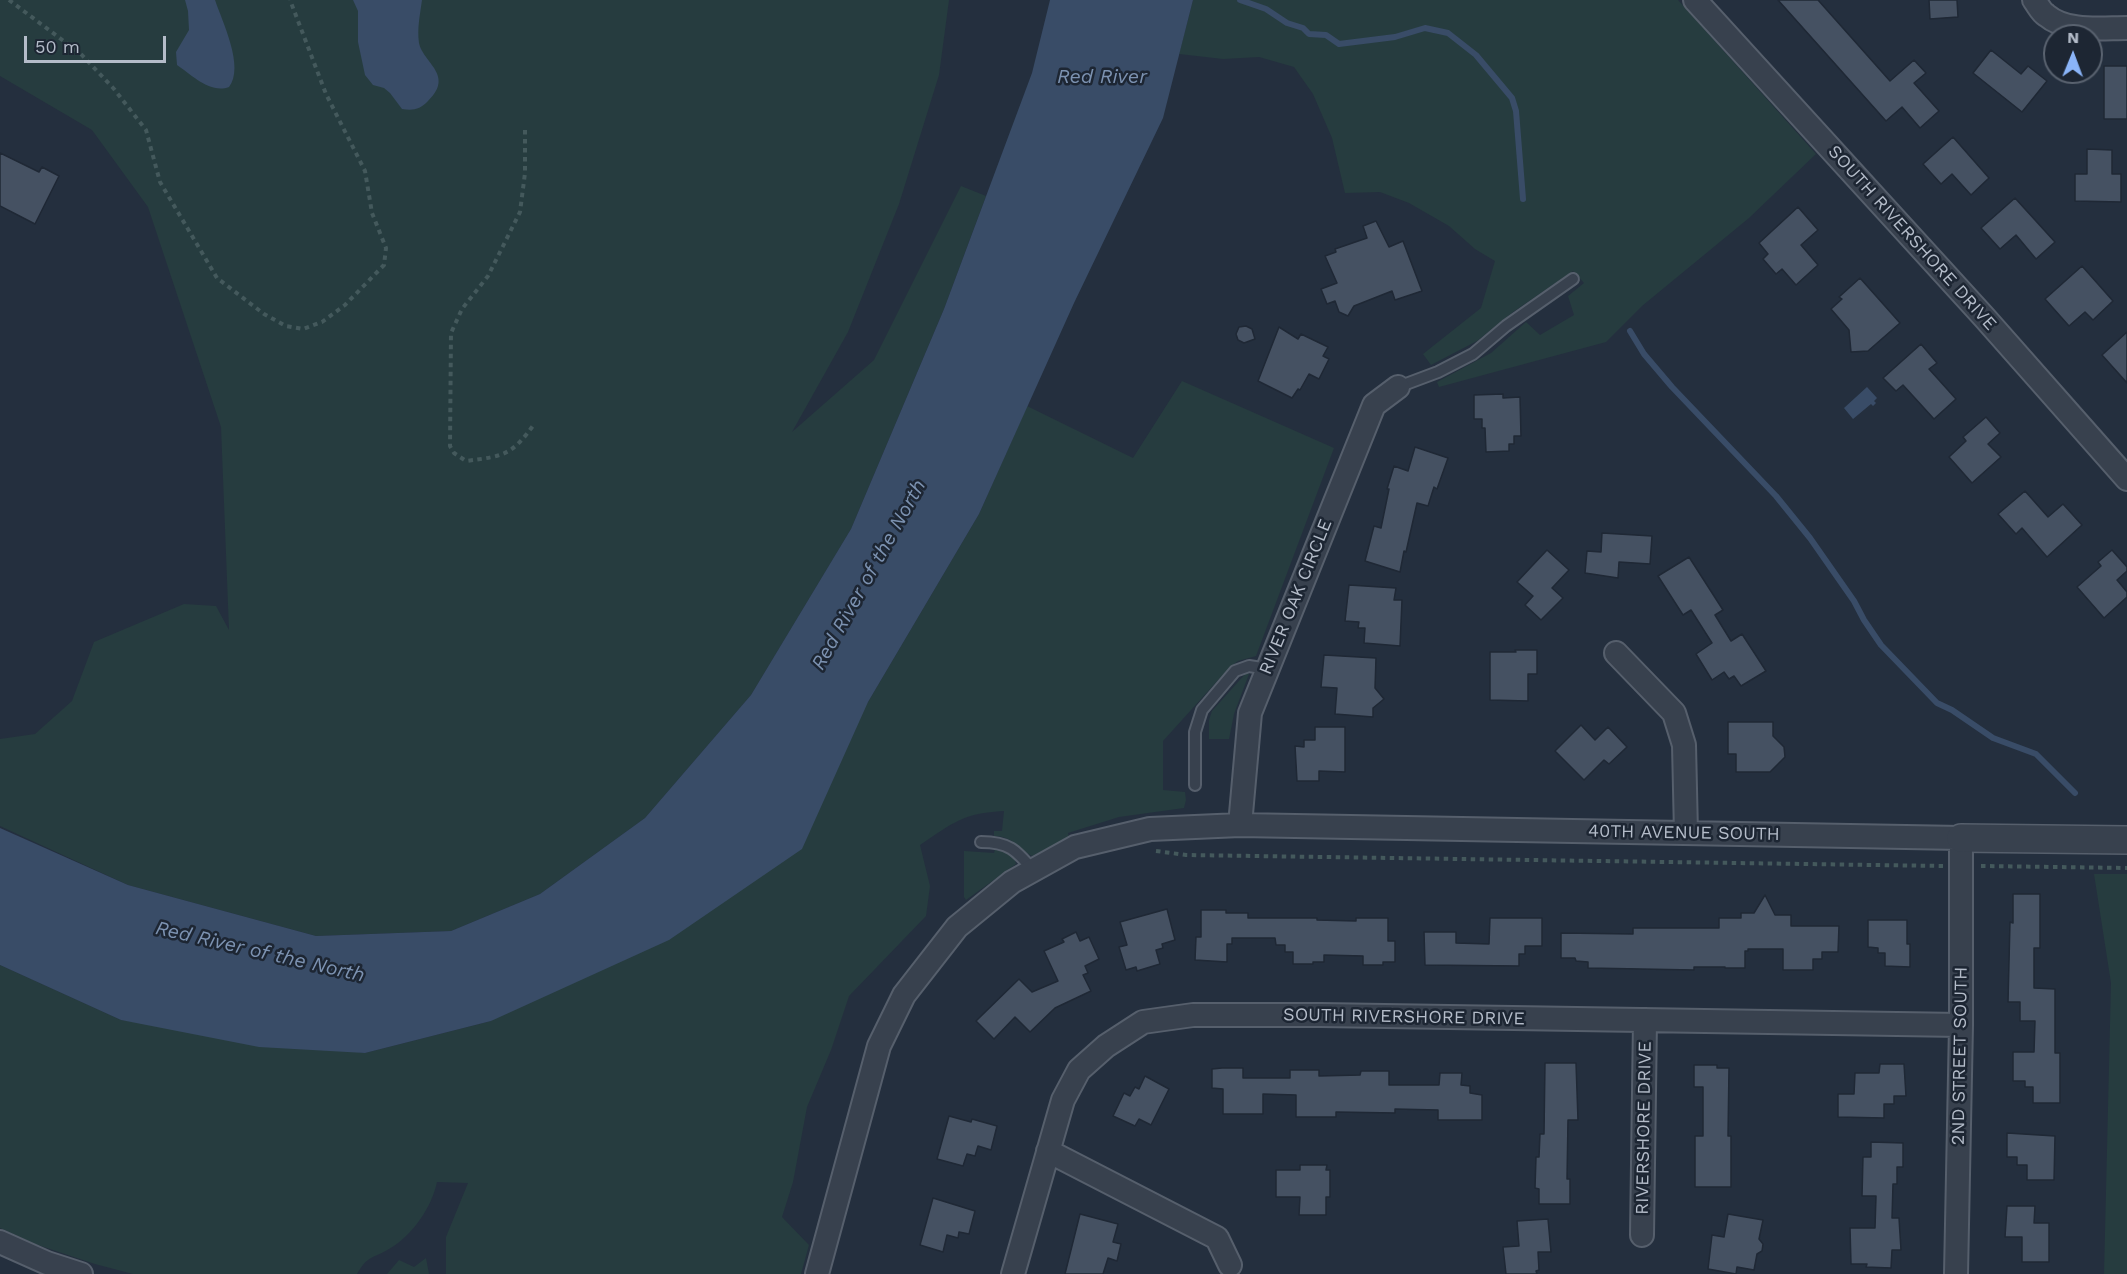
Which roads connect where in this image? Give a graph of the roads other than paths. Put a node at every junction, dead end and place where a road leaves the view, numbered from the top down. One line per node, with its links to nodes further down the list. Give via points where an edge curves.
1 (1695, 0): 6 (street, SOUTH RIVERSHORE DRIVE)
2 (2034, 0): 3 (street, via 2045,15 2059,24)
3 (2127, 28)
4 (1573, 279): 5 (lane, via 1473,354)
5 (1398, 387): 8 (street, RIVER OAK CIRCLE, via 1374,405)
6 (2127, 478)
7 (1616, 652): 11 (street, via 1674,713 1684,745)
8 (1268, 669): 9 (lane, via 1249,666 1235,671 1202,710 1195,732); 10 (street, RIVER OAK CIRCLE, via 1250,713)
9 (1195, 785)
10 (1240, 825): 11 (street, 40TH AVENUE SOUTH); 15 (street, 40TH AVENUE SOUTH, via 1150,829 1075,847)
11 (1686, 834): 12 (street, 40TH AVENUE SOUTH)
12 (1961, 838): 13 (street, 40TH AVENUE SOUTH); 17 (street, 2ND STREET SOUTH)
13 (2127, 840)
14 (981, 842): 15 (lane, via 1014,848)
15 (1034, 870): 23 (street, 40TH AVENUE SOUTH, via 1012,882 957,927 904,994 879,1046)
16 (1645, 1020): 17 (street, SOUTH RIVERSHORE DRIVE); 18 (street, SOUTH RIVERSHORE DRIVE, via 1193,1015 1143,1022 1079,1070 1063,1100); 19 (street, RIVERSHORE DRIVE)
17 (1961, 1025): 25 (street, 2ND STREET SOUTH)
18 (1048, 1151): 21 (street, via 1217,1238); 24 (street, SOUTH RIVERSHORE DRIVE)
19 (1642, 1235)
20 (0, 1242): 22 (street)
21 (1230, 1265)
22 (81, 1274)
23 (817, 1274)
24 (1013, 1274)
25 (1956, 1274)

